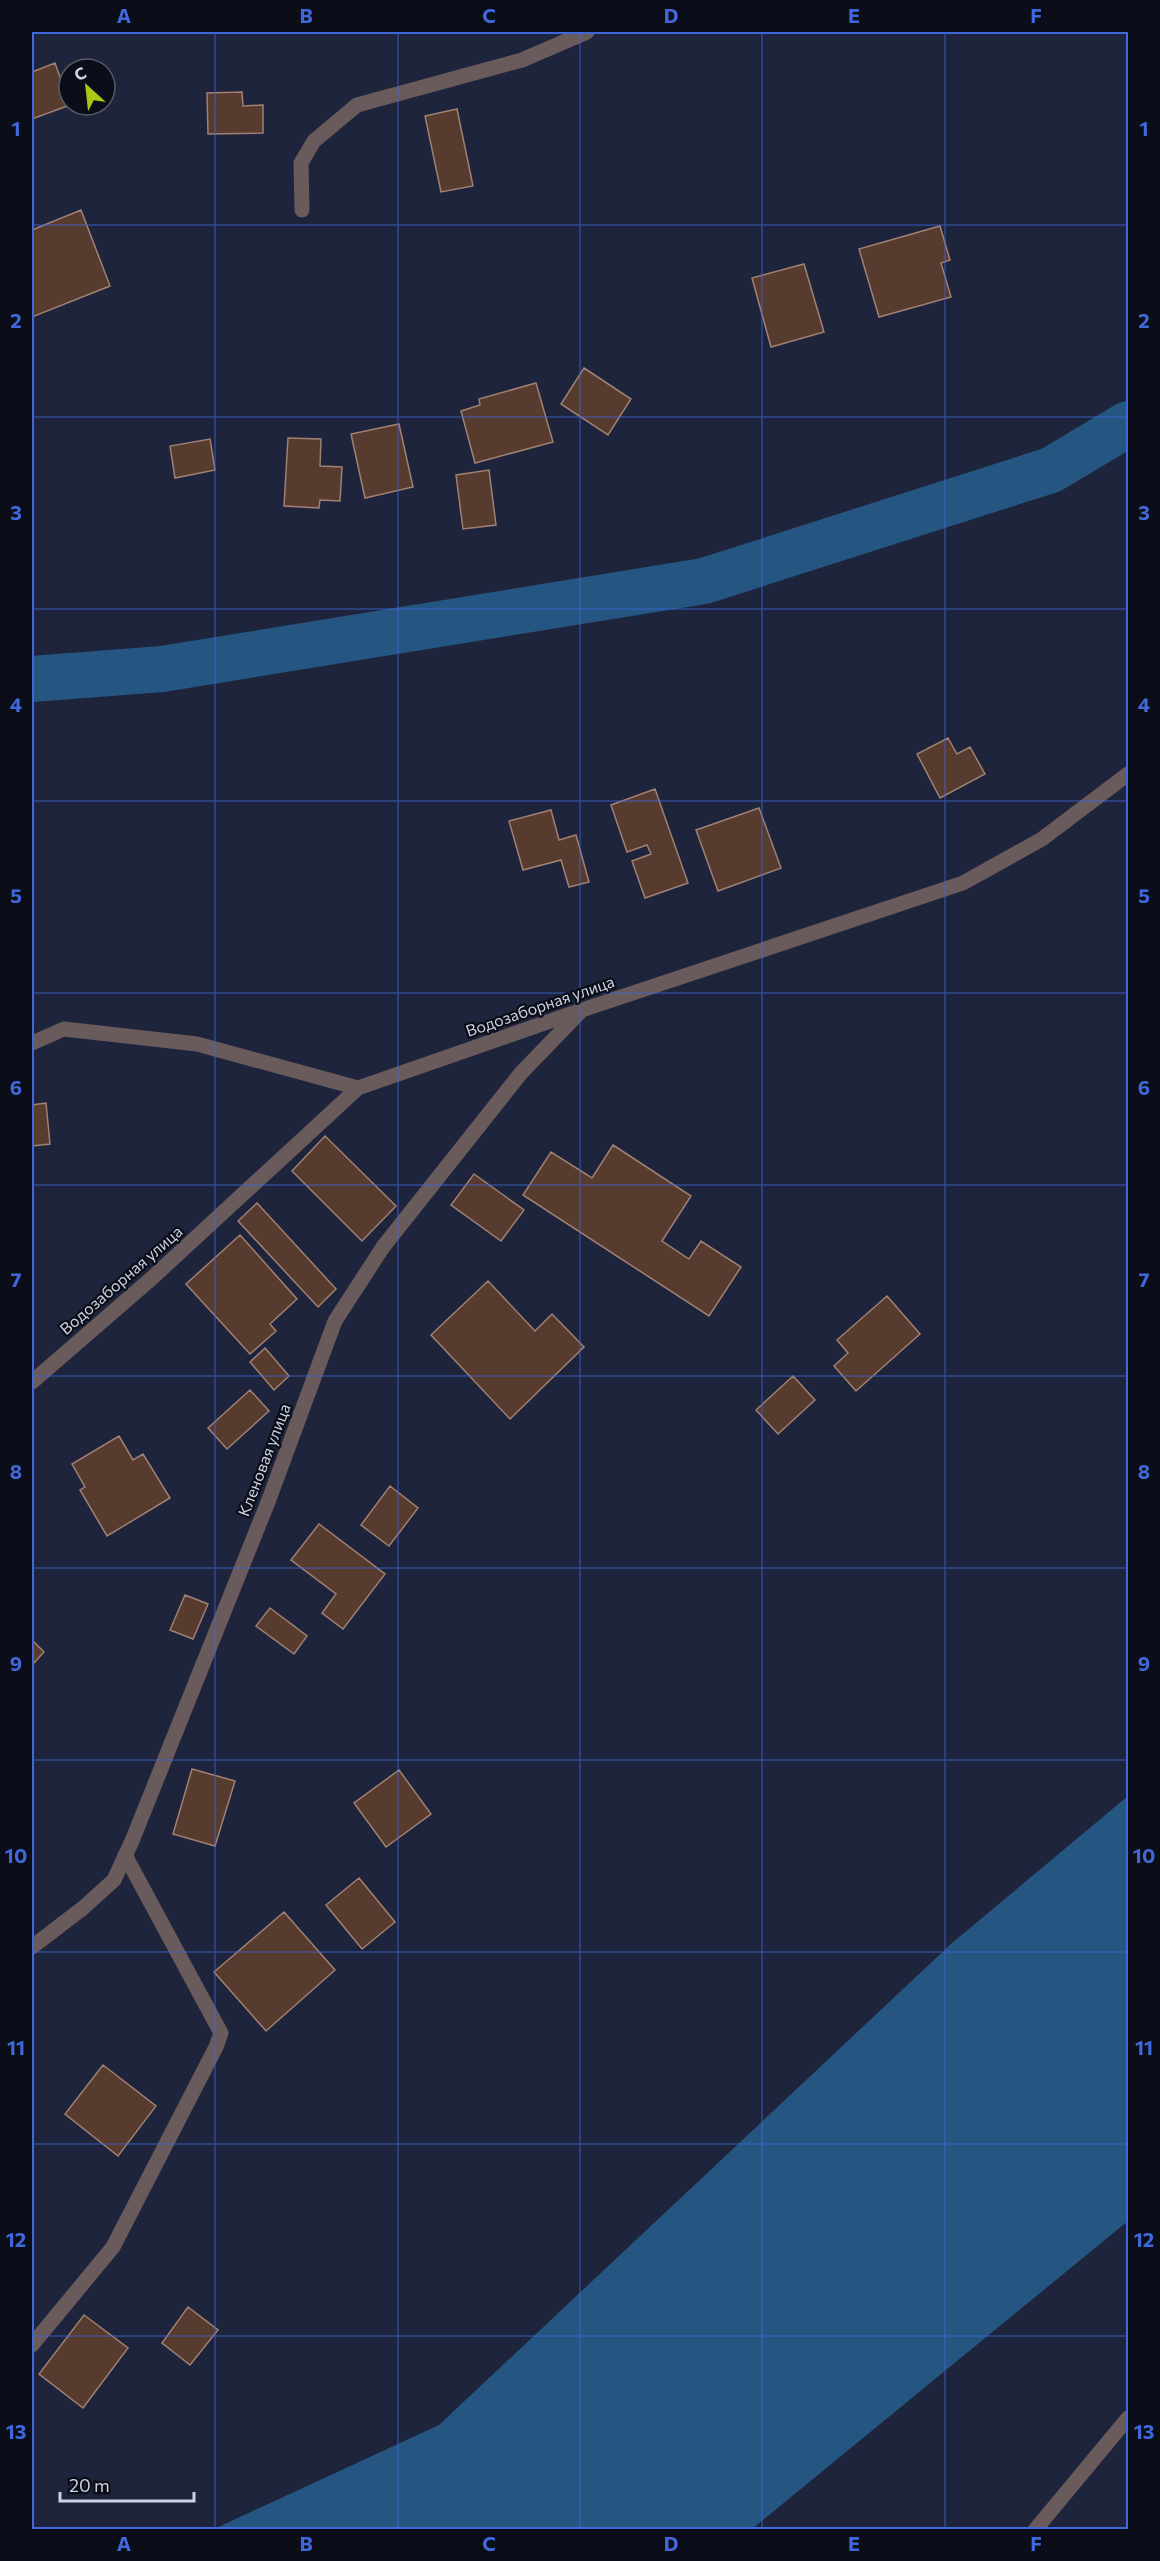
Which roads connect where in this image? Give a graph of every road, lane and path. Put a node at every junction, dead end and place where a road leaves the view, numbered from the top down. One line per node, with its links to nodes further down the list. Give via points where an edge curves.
1 (587, 32): 2 (street, via 522,60 357,105 315,141 301,163)
2 (302, 210)
3 (1128, 774): 4 (street, Водозаборная улица, via 1042,839 963,883)
4 (582, 1010): 6 (street, Водозаборная улица); 8 (street, Кленовая улица, via 521,1073 383,1247 334,1321 268,1502)
5 (32, 1043): 6 (street, via 64,1029 197,1044)
6 (358, 1088): 7 (street, Водозаборная улица, via 152,1278)
7 (32, 1382)
8 (125, 1855): 9 (street, Кленовая улица, via 114,1880); 10 (street, via 220,2033 113,2247)
9 (32, 1947)
10 (32, 2345)
11 (1128, 2418): 12 (street)
12 (1035, 2529)

